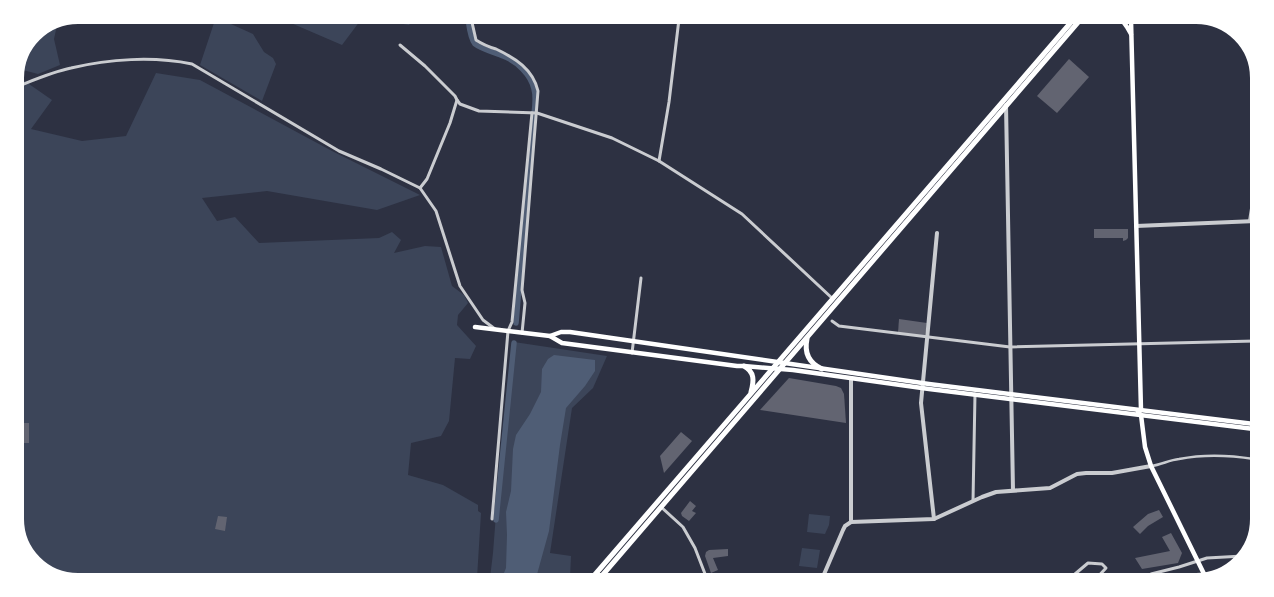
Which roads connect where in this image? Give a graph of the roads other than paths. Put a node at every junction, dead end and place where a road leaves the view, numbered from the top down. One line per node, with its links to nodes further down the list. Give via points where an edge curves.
1 (472, 23): 13 (street, via 476,40 512,58 524,66 532,76 538,91)
2 (678, 23): 14 (street)
3 (1070, 23): 21 (main road)
4 (1077, 23): 11 (main road)
5 (1124, 23): 7 (main road)
6 (1131, 23): 7 (main road)
7 (1132, 39): 18 (main road)
8 (400, 45): 10 (street)
9 (23, 85): 15 (street, via 70,68 97,63 137,59 172,60 192,64 339,151)
10 (458, 100): 12 (street, via 460,104 479,111); 15 (street)
11 (1006, 105): 29 (main road); 33 (street)
12 (532, 113): 13 (street); 25 (street, via 512,322)
13 (537, 113): 14 (street, via 612,138); 26 (street, via 522,290 525,303)
14 (659, 161): 21 (street, via 742,214)
15 (420, 188): 24 (street, via 436,211 460,286 483,320)
16 (1251, 215): 17 (street)
17 (1250, 221): 18 (street)
18 (1136, 226): 32 (main road)
19 (937, 233): 28 (street)
20 (641, 278): 30 (street)
21 (833, 299): 36 (main road)
22 (832, 320): 28 (street, via 840,326)
23 (475, 327): 24 (main road)
24 (496, 330): 25 (main road)
25 (508, 331): 26 (main road); 55 (street)
26 (522, 333): 27 (main road)
27 (550, 336): 30 (main road, via 563,331); 34 (main road, via 562,343)
28 (928, 336): 33 (street); 43 (street)
29 (807, 338): 37 (main road); 41 (main road, via 806,349 809,358 815,366)
30 (633, 341): 34 (street); 35 (main road)
31 (1251, 341): 32 (street)
32 (1139, 344): 33 (street); 47 (main road)
33 (1010, 347): 46 (street)
34 (632, 353): 38 (main road)
35 (745, 357): 36 (main road); 38 (main road)
36 (778, 362): 37 (main road); 39 (main road)
37 (786, 363): 40 (main road); 41 (main road)
38 (744, 366): 39 (main road); 44 (main road, via 753,376)
39 (773, 368): 40 (main road); 44 (main road)
40 (780, 369): 42 (main road); 54 (main road)
41 (822, 369): 43 (main road)
42 (851, 378): 43 (main road); 57 (street)
43 (923, 386): 45 (main road); 46 (main road); 56 (street, via 921,406)
44 (751, 394): 60 (main road)
45 (975, 394): 46 (main road); 53 (street)
46 (1011, 396): 47 (main road); 52 (street)
47 (1140, 412): 48 (main road); 49 (main road); 51 (main road, via 1145,447)
48 (1251, 424)
49 (1251, 429)
50 (1251, 459): 51 (street, via 1199,456)
51 (1151, 466): 52 (street, via 1108,474 1082,473 1050,488); 59 (main road)
52 (1013, 490): 53 (street, via 996,492)
53 (973, 501): 56 (street)
54 (661, 507): 61 (main road); 62 (street, via 683,527)
55 (492, 519)
56 (934, 519): 57 (street)
57 (851, 522): 63 (street, via 845,526)
58 (1236, 556): 59 (street)
59 (1198, 561): 66 (street); 67 (main road)
60 (595, 574)
61 (603, 574)
62 (705, 574)
63 (824, 574)
64 (1075, 574): 65 (street, via 1088,563 1102,564 1106,568)
65 (1100, 574)
66 (1151, 574)
67 (1204, 574)

